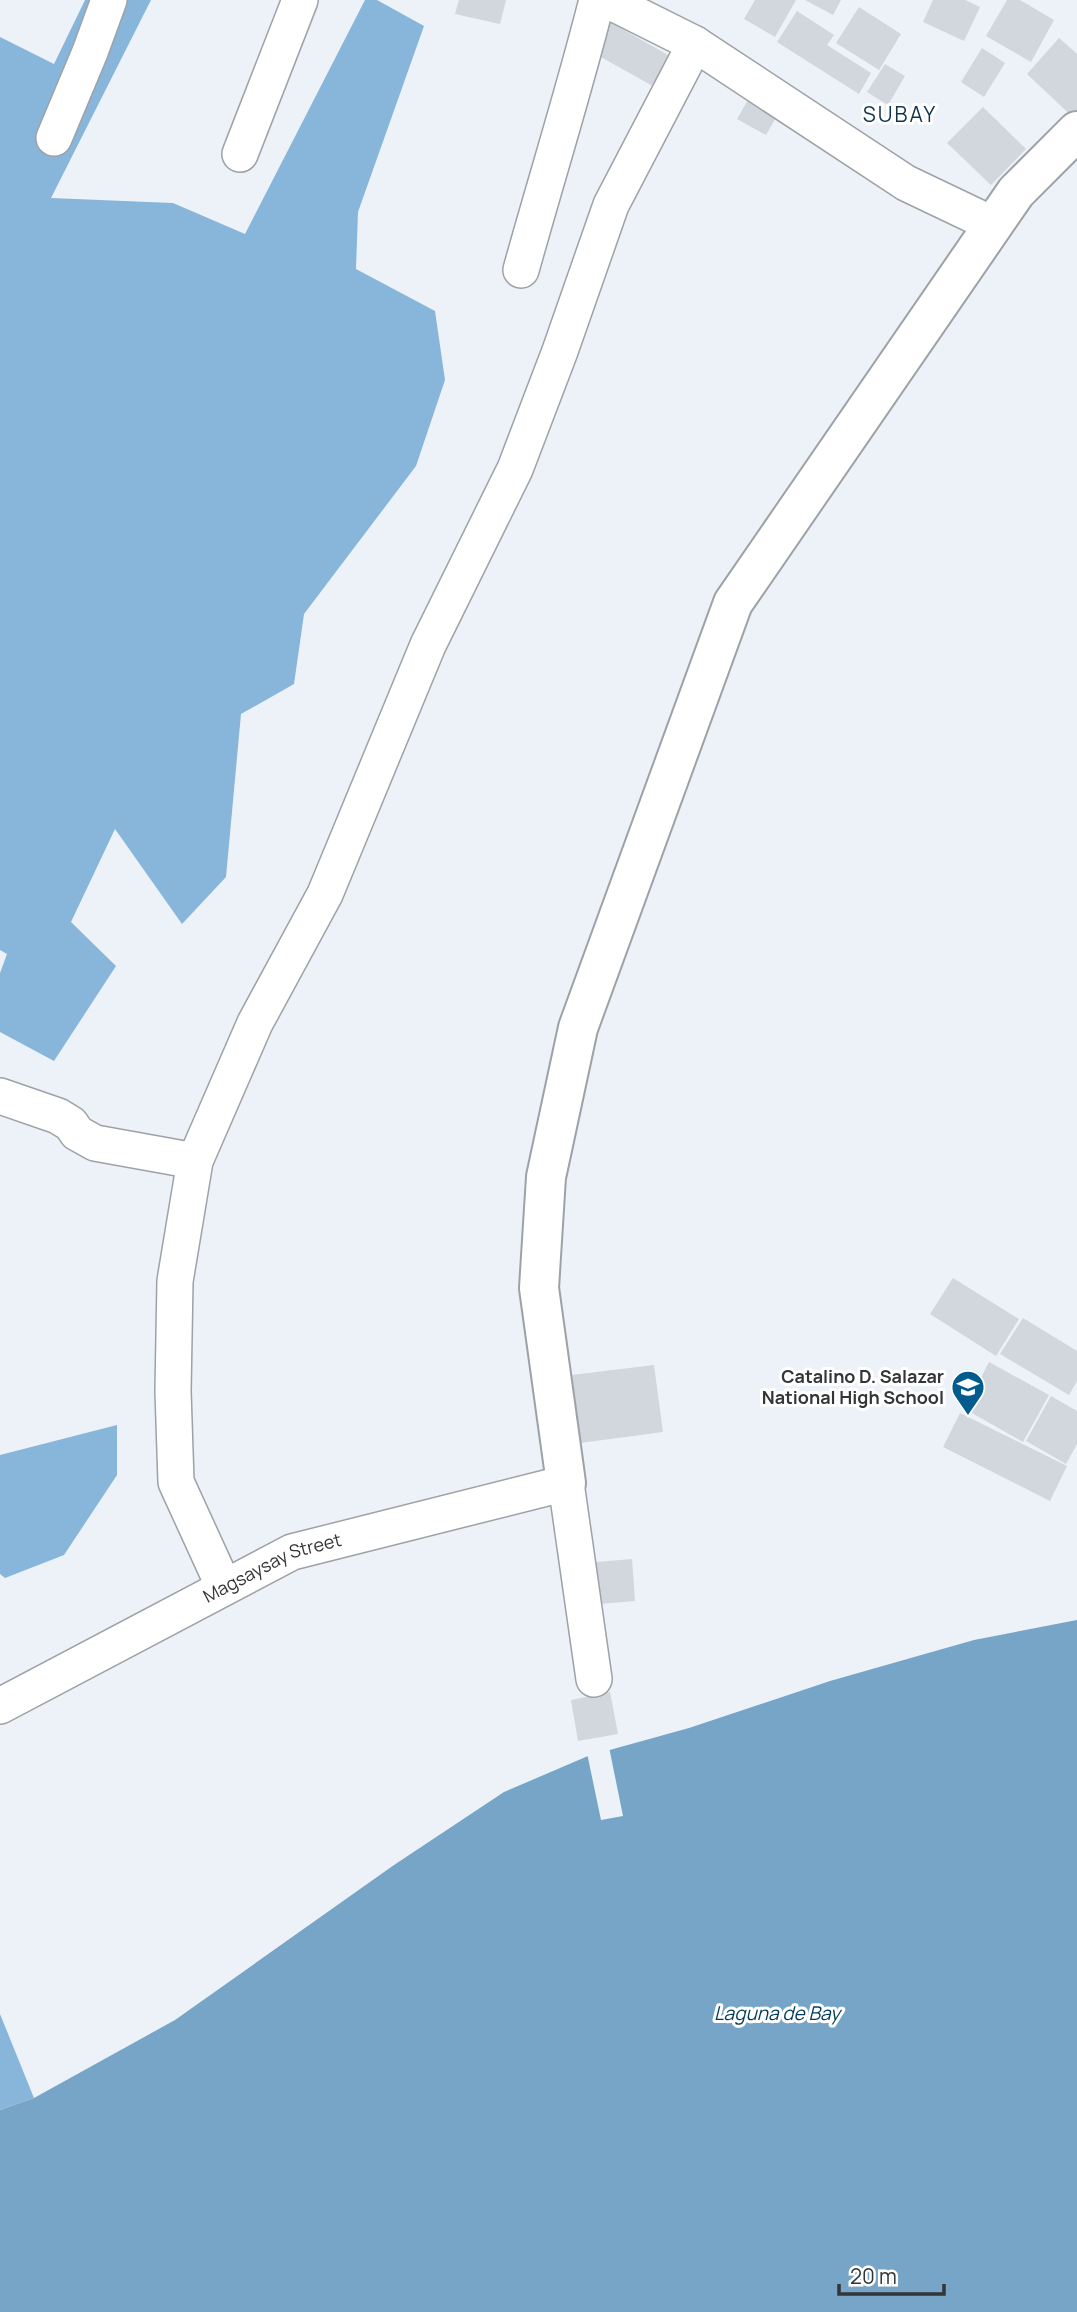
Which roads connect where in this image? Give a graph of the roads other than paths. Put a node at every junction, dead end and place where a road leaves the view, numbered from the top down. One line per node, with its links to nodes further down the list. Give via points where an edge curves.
1 (109, 0): 7 (street)
2 (300, 0): 8 (street)
3 (597, 0): 10 (street)
4 (607, 0): 5 (street)
5 (695, 44): 9 (street, via 906,183); 12 (street, via 611,205 514,469 428,645 325,894 255,1023)
6 (1077, 131): 9 (street, via 1016,192)
7 (54, 138)
8 (240, 154)
9 (993, 225): 13 (street, via 733,603 578,1028 546,1177 539,1288)
10 (521, 270)
11 (0, 1096): 12 (street, via 58,1116 95,1143)
12 (195, 1161): 14 (street, via 175,1281 176,1482)
13 (566, 1483): 14 (street, Magsaysay Street, via 292,1552); 15 (street)
14 (224, 1587): 16 (street, Magsaysay Street)
15 (594, 1679)
16 (0, 1706)

